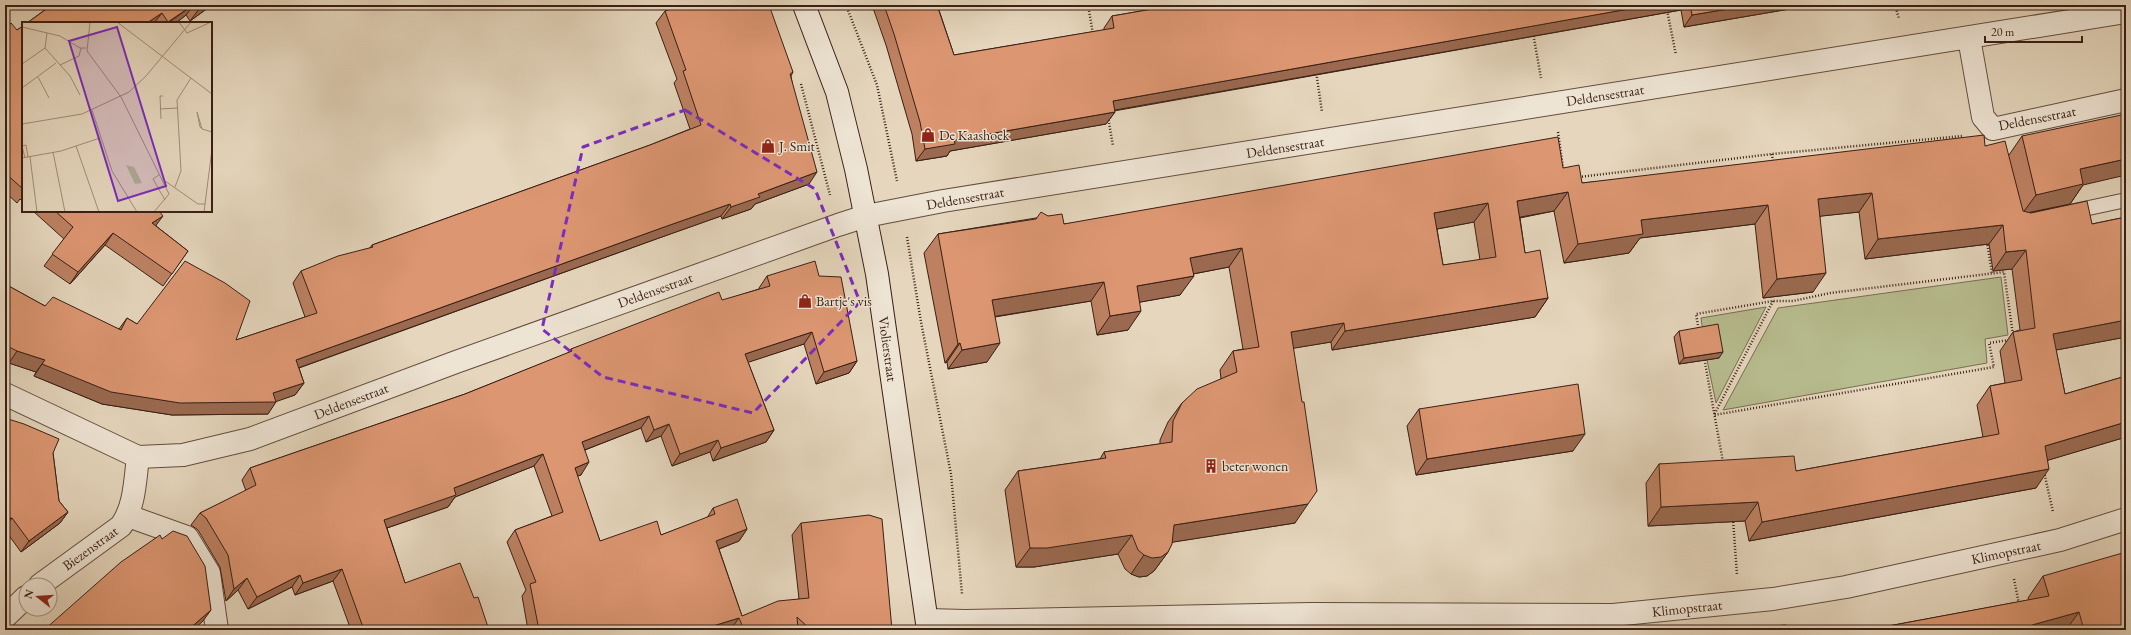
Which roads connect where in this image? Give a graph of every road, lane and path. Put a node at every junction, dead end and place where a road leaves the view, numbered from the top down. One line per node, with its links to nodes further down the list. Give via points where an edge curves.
1 (804, 5): 24 (street, Violierstraat, via 837,92)
2 (846, 5): 23 (path, via 877,85)
3 (1088, 5): 7 (path)
4 (1666, 5): 11 (path)
5 (2126, 12): 8 (street, Deldensestraat)
6 (1532, 28): 13 (path)
7 (1093, 36)
8 (1969, 38): 11 (street, Deldensestraat); 15 (street, Deldensestraat, via 1983,117)
9 (1315, 65): 16 (path)
10 (799, 76): 26 (path)
11 (1681, 83): 13 (street, Deldensestraat)
12 (2126, 100): 15 (street, Deldensestraat)
13 (1550, 104): 16 (street, Deldensestraat); 19 (path)
14 (1107, 112): 20 (path)
15 (1995, 136): 17 (path, via 1971,135)
16 (1327, 140): 20 (street, Deldensestraat)
17 (1772, 154): 18 (path); 21 (path)
18 (1774, 169)
19 (1564, 171)
20 (1118, 174): 23 (street, Deldensestraat, via 943,201)
21 (1573, 178)
22 (2126, 200): 25 (lane)
23 (903, 210): 24 (street, Deldensestraat); 49 (path, via 921,322 951,474)
24 (866, 216): 26 (street, Deldensestraat); 51 (street, Violierstraat, via 877,274)
25 (2053, 216)
26 (838, 224): 36 (street, Deldensestraat, via 250,439 183,455)
27 (1987, 241): 28 (path)
28 (1992, 273): 30 (path, via 1830,293); 35 (path, via 2004,272 2014,339 1989,343 1994,367)
29 (1792, 293): 30 (path)
30 (1793, 301): 31 (path)
31 (1773, 302): 32 (path, via 1696,314); 35 (path)
32 (1700, 337)
33 (1703, 353): 35 (path)
34 (5, 394): 36 (street, Deldensestraat)
35 (1714, 415): 37 (path)
36 (138, 456): 39 (street, Biezenstraat)
37 (1723, 467)
38 (2044, 470): 42 (path)
39 (128, 516): 44 (street, Biezenstraat, via 121,526); 52 (street, via 187,537 209,573)
40 (1732, 518): 45 (path)
41 (2126, 519): 42 (street, Klimopstraat)
42 (2060, 540): 43 (street, Klimopstraat)
43 (2009, 552): 45 (street, Klimopstraat, via 1846,586); 47 (path)
44 (51, 577)
45 (1739, 603): 50 (street, Klimopstraat, via 1614,615 1465,614)
46 (18, 604): 48 (street)
47 (2019, 607)
48 (5, 616)
49 (965, 621): 50 (street, Klimopstraat); 51 (street, Klimopstraat)
50 (1293, 623)
51 (928, 625)
52 (217, 630)

